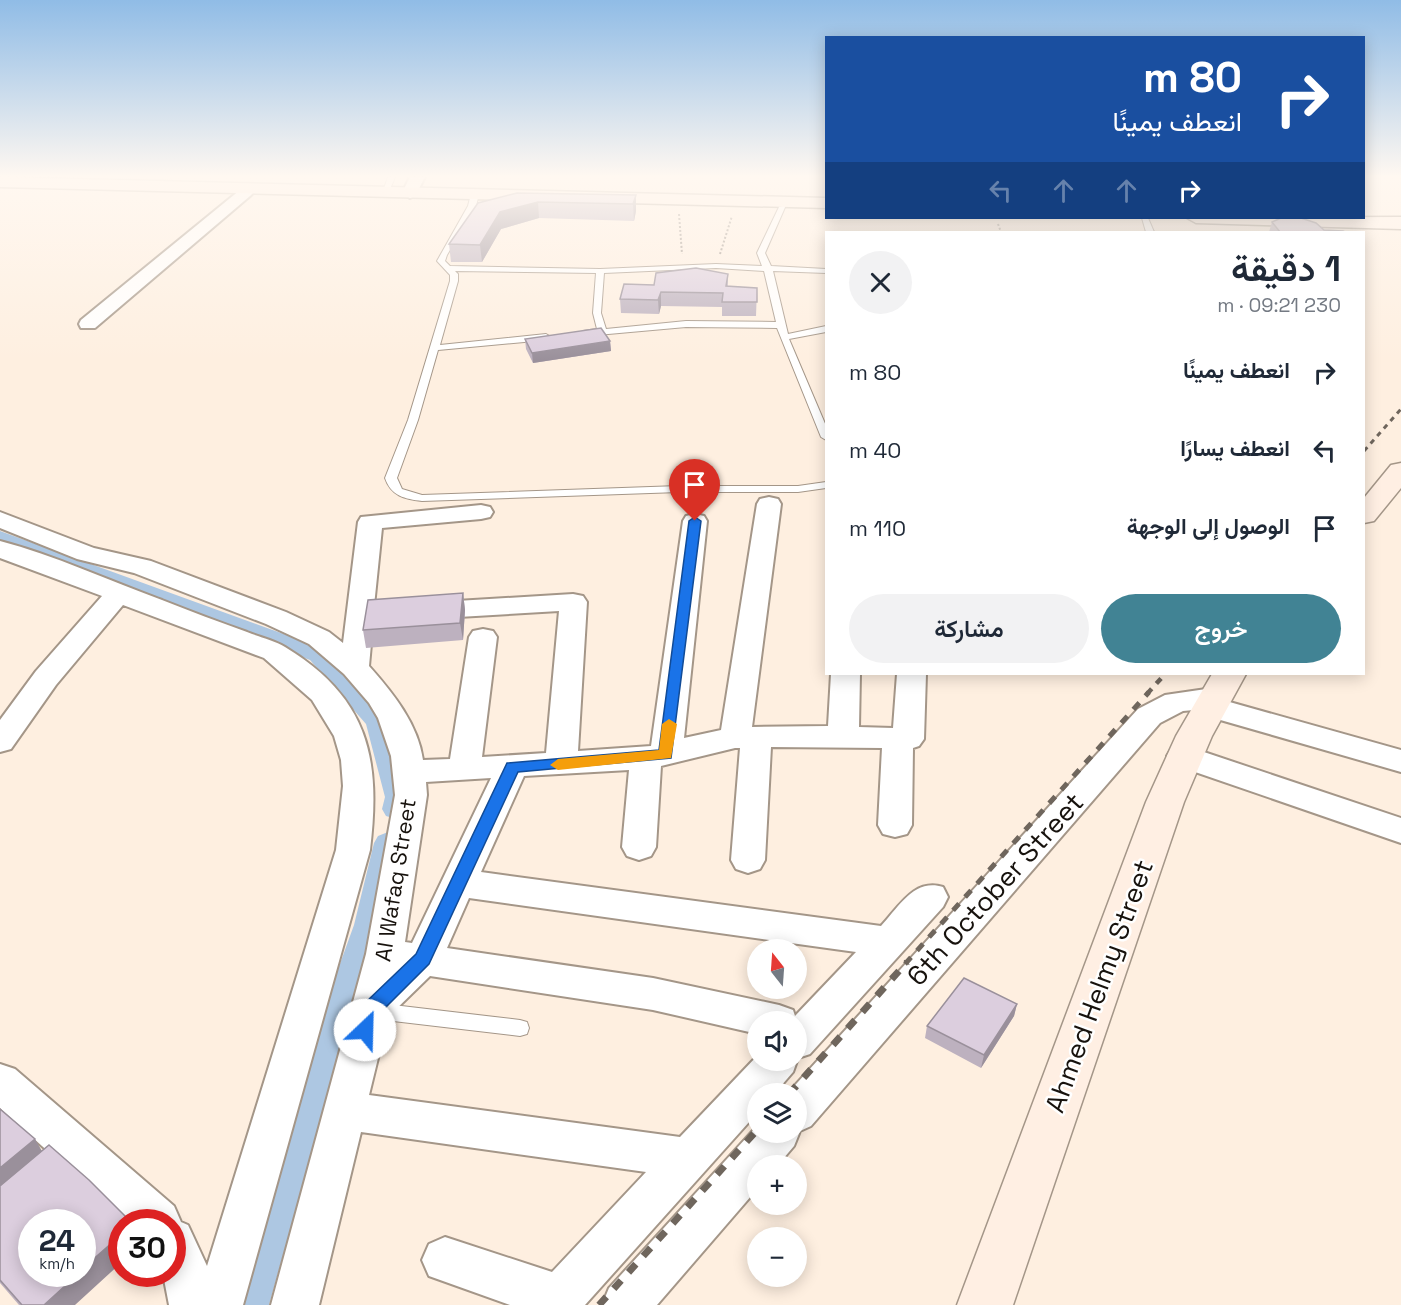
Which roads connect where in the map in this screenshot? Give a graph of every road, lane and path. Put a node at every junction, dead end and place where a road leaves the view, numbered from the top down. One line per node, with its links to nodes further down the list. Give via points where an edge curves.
1 (191, 238): 12 (street)
2 (453, 238): 9 (lane, via 441,261)
3 (681, 238): 7 (path)
4 (725, 238): 6 (path)
5 (768, 238): 8 (lane, via 761,253)
6 (716, 266): 7 (lane); 8 (lane)
7 (683, 267): 10 (lane)
8 (767, 267): 11 (lane); 13 (lane)
9 (450, 268): 10 (lane); 19 (lane, via 454,281)
10 (600, 271): 15 (lane, via 597,313)
11 (825, 271)
12 (88, 324)
13 (781, 325): 15 (lane, via 686,324); 18 (lane)
14 (825, 329): 18 (lane)
15 (602, 332): 16 (lane)
16 (580, 334)
17 (558, 336): 19 (lane)
18 (784, 337): 20 (lane)
19 (435, 348): 22 (lane, via 391,478 393,488 402,495 422,498)
20 (825, 435)
21 (1401, 471): 25 (main road)
22 (825, 485)
23 (769, 504): 37 (street)
24 (481, 512): 30 (street, via 370,522)
25 (1365, 514)
26 (0, 519): 32 (street, Al Wafaq Street, via 86,554 142,567 276,618 319,638)
27 (695, 521): 40 (street)
28 (0, 549): 29 (street, Al Wafaq Street)
29 (120, 592): 39 (street, via 46,678); 71 (street, Al Wafaq Street, via 274,652 304,673 330,699 348,730 358,765 360,805 353,850)
30 (360, 615): 32 (street); 43 (street, via 573,602)
31 (483, 637): 45 (street)
32 (354, 668): 46 (street, Al Wafaq Street, via 393,718)
33 (846, 675): 36 (street)
34 (912, 675): 38 (street, via 908,739)
35 (1216, 692): 41 (main road, Ahmed Helmy Street); 42 (street); 62 (street, 6th October Street, via 1176,702 1149,716)
36 (843, 736): 37 (street); 38 (street)
37 (745, 737): 40 (street, via 692,745); 50 (street)
38 (898, 738): 47 (street)
39 (0, 742)
40 (656, 756): 43 (street); 49 (street)
41 (1183, 756): 48 (street); 74 (main road, Ahmed Helmy Street)
42 (1401, 761)
43 (561, 765): 44 (street)
44 (513, 767): 45 (street); 51 (street)
45 (464, 770): 46 (street)
46 (409, 772): 54 (street, Al Wafaq Street, via 409,817)
47 (895, 825)
48 (1401, 831)
49 (639, 847)
50 (748, 860)
51 (459, 883): 53 (street); 55 (street)
52 (930, 897): 53 (street, 6th October Street)
53 (889, 942): 58 (street, 6th October Street)
54 (385, 954): 55 (street); 56 (street, Al Wafaq Street)
55 (423, 959): 56 (street); 57 (street, via 653,994)
56 (370, 1010): 59 (lane); 63 (street, Al Wafaq Street)
57 (747, 1017)
58 (807, 1018)
59 (520, 1028)
60 (769, 1071): 65 (street)
61 (0, 1082): 66 (street)
62 (807, 1101)
63 (344, 1111): 65 (street); 72 (street, Al Wafaq Street)
64 (769, 1143): 73 (street)
65 (689, 1158): 69 (street)
66 (143, 1209)
67 (444, 1260): 69 (street)
68 (186, 1271): 70 (street)
69 (556, 1301)
70 (193, 1305)
71 (219, 1305)
72 (295, 1305)
73 (626, 1305)
74 (985, 1305)

